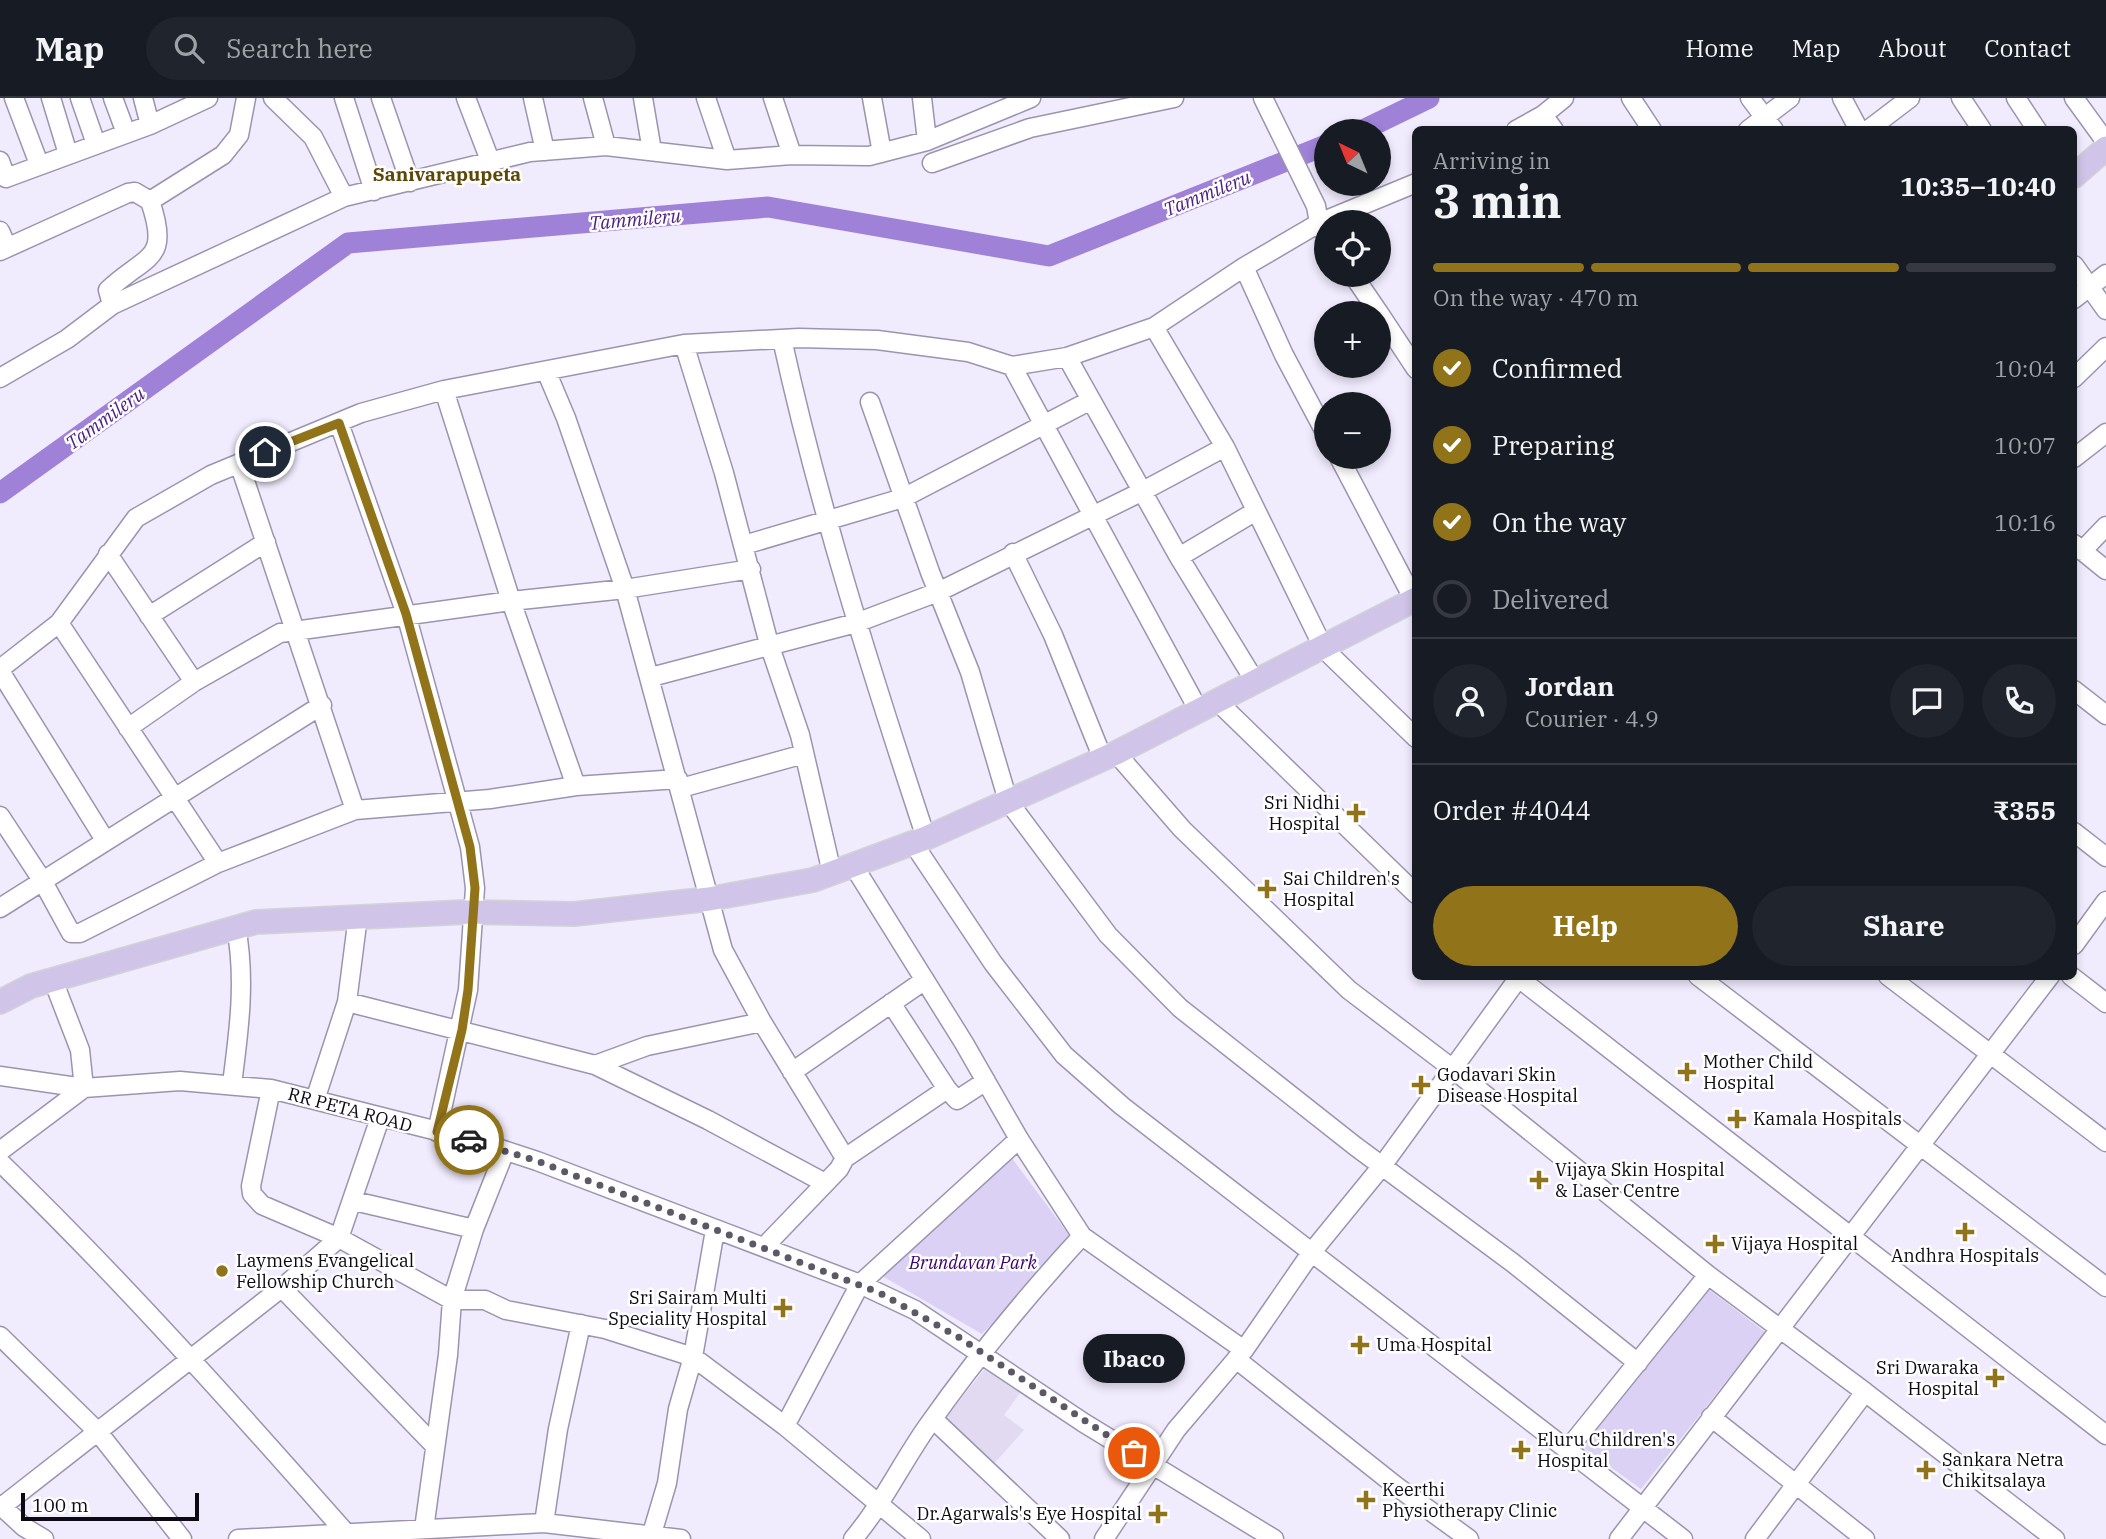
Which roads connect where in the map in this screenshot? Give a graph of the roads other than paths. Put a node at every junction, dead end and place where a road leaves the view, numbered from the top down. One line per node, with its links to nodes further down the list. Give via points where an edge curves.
1 (14, 98): 53 (street)
2 (51, 98): 48 (street)
3 (80, 98): 42 (street)
4 (113, 98): 40 (street)
5 (144, 98): 33 (street)
6 (208, 98): 33 (street)
7 (246, 98): 60 (street, via 239,135 223,155)
8 (273, 98): 59 (street, via 313,136)
9 (344, 98): 58 (street)
10 (381, 98): 56 (street)
11 (466, 98): 51 (street)
12 (533, 98): 44 (street)
13 (593, 98): 43 (street)
14 (643, 98): 45 (street)
15 (706, 98): 50 (street)
16 (773, 98): 49 (street)
17 (872, 98): 47 (street)
18 (922, 98): 41 (street)
19 (1263, 98): 61 (street)
20 (1564, 98): 31 (street)
21 (1631, 98): 34 (street)
22 (1750, 98): 32 (street)
23 (1790, 98): 32 (street)
24 (1842, 98): 35 (street)
25 (1910, 98): 36 (street)
26 (1961, 98): 37 (street)
27 (2016, 98): 38 (street)
28 (2074, 98): 46 (street)
29 (1027, 99): 39 (street); 41 (street)
30 (1163, 100): 39 (street)
31 (1548, 122)
32 (1770, 123)
33 (150, 125): 40 (street)
34 (1649, 126)
35 (1858, 126)
36 (1873, 126)
37 (1977, 126)
38 (2034, 126)
39 (1030, 128): 52 (street)
40 (126, 134): 42 (street)
41 (927, 141): 47 (street)
42 (96, 144): 48 (street)
43 (606, 146): 44 (street); 45 (street)
44 (545, 150): 51 (street)
45 (652, 151): 50 (street)
46 (2105, 151): 55 (main road)
47 (882, 153): 49 (street)
48 (68, 154): 53 (street)
49 (792, 155): 50 (street)
50 (727, 160)
51 (491, 163): 56 (street)
52 (932, 163)
53 (38, 164): 54 (street)
54 (2, 173)
55 (2077, 174)
56 (410, 182): 58 (street)
57 (1412, 186): 62 (street)
58 (374, 191): 59 (street)
59 (345, 197): 70 (street)
60 (150, 201): 64 (street, via 128,193); 70 (street, via 160,229 156,248 150,260 108,290)
61 (1315, 210)
62 (1349, 210)
63 (1314, 225): 65 (street)
64 (2, 243)
65 (1244, 268): 72 (street); 86 (street)
66 (2077, 269): 68 (street)
67 (2106, 274): 68 (street)
68 (2090, 287): 69 (street); 71 (street)
69 (2077, 297)
70 (112, 305): 82 (street, via 67,339)
71 (2106, 310)
72 (1153, 327): 77 (street); 90 (street)
73 (1391, 331): 78 (street)
74 (782, 340): 75 (street); 79 (street, via 877,340 968,352); 98 (street)
75 (684, 345): 80 (street); 101 (street)
76 (2106, 347): 81 (street)
77 (1067, 357): 79 (street); 84 (street)
78 (1412, 363)
79 (1012, 366): 88 (street)
80 (547, 373): 83 (street); 108 (street)
81 (2077, 375)
82 (0, 378)
83 (444, 390): 87 (street); 111 (street)
84 (1091, 400): 88 (street); 94 (street)
85 (870, 402): 95 (street)
86 (1314, 411)
87 (339, 423): 92 (street); 113 (street)
88 (1044, 426): 95 (street); 97 (street)
89 (2106, 433): 91 (street)
90 (1224, 447): 94 (street); 96 (street)
91 (2077, 456)
92 (239, 463): 100 (street); 104 (street, via 136,518)
93 (1345, 469): 110 (street)
94 (1143, 491): 97 (street); 105 (street)
95 (903, 498): 98 (street); 109 (street)
96 (1255, 511): 105 (street); 119 (street)
97 (1093, 517): 103 (street); 126 (street)
98 (829, 520): 101 (street); 116 (street)
99 (2106, 526): 102 (street)
100 (266, 542): 114 (street); 117 (street)
101 (744, 545): 106 (street)
102 (2078, 548): 107 (street)
103 (1013, 553): 109 (street); 131 (street)
104 (108, 554): 114 (street); 115 (street)
105 (1179, 557): 123 (street)
106 (751, 569): 108 (street); 118 (street)
107 (2106, 570)
108 (625, 589): 111 (street); 121 (street)
109 (937, 592): 116 (street); 136 (street, via 971,672)
110 (1412, 594)
111 (511, 601): 113 (street); 133 (street)
112 (1412, 602): 119 (main road)
113 (406, 614): 117 (street); 135 (street)
114 (149, 616): 122 (street)
115 (58, 623): 120 (street); 128 (street)
116 (856, 623): 118 (street); 141 (street)
117 (296, 628): 122 (street); 125 (street)
118 (769, 644): 121 (street); 130 (street)
119 (1324, 649): 123 (main road); 129 (street)
120 (0, 670): 140 (street)
121 (651, 677): 132 (street)
122 (194, 682): 128 (street)
123 (1256, 683): 126 (main road)
124 (2077, 692): 127 (street)
125 (322, 705): 134 (street); 137 (street)
126 (1208, 706): 131 (main road); 146 (street)
127 (2106, 715)
128 (128, 728): 134 (street)
129 (1412, 734)
130 (804, 754): 132 (street); 144 (street)
131 (1110, 756): 136 (main road); 170 (street, via 1349,990)
132 (680, 783): 133 (street); 147 (street)
133 (576, 786): 135 (street, via 490,799)
134 (174, 796): 140 (street); 143 (street)
135 (458, 799): 137 (street); 150 (street, via 475,888)
136 (1008, 801): 141 (main road); 188 (street, via 1108,935 1180,1008)
137 (355, 810): 143 (street)
138 (0, 816): 145 (street)
139 (2077, 834): 142 (street)
140 (105, 840): 145 (street)
141 (919, 840): 144 (main road); 197 (street, via 993,963 1064,1055 1122,1106)
142 (2106, 857)
143 (218, 863): 145 (street, via 80,933 67,929)
144 (842, 869): 147 (main road, via 813,880); 155 (street)
145 (42, 880): 149 (street)
146 (1412, 890)
147 (709, 899): 150 (main road, via 573,914); 166 (street, via 723,950)
148 (2106, 901): 153 (street)
149 (0, 908)
150 (472, 912): 151 (main road); 167 (street)
151 (358, 916): 152 (main road); 163 (street)
152 (236, 927): 154 (main road); 174 (street, via 242,999)
153 (2077, 941)
154 (53, 980): 162 (main road); 175 (street, via 80,1051)
155 (925, 980): 164 (street); 173 (street)
156 (1516, 980): 170 (street)
157 (1522, 980): 194 (street)
158 (1703, 980): 183 (street)
159 (1893, 980): 168 (street)
160 (2047, 980): 168 (street)
161 (2076, 980): 165 (street)
162 (0, 1002)
163 (347, 1002): 167 (street); 178 (street)
164 (891, 1003): 171 (street); 177 (street)
165 (2106, 1003)
166 (762, 1021): 169 (street, via 647,1046); 171 (street)
167 (462, 1030): 169 (street); 180 (street)
168 (1991, 1054): 182 (street); 183 (street)
169 (595, 1065): 189 (street)
170 (1453, 1069): 188 (street); 198 (street)
171 (792, 1072): 186 (street)
172 (0, 1076): 175 (street, RR PETA ROAD)
173 (986, 1081): 177 (street, via 957,1100); 181 (street)
174 (232, 1084): 175 (street, RR PETA ROAD, via 180,1081); 176 (street, RR PETA ROAD)
175 (84, 1088): 185 (street)
176 (271, 1089): 178 (street, RR PETA ROAD); 195 (street, via 252,1194 262,1205)
177 (947, 1089): 186 (street)
178 (315, 1100): 179 (street, RR PETA ROAD)
179 (380, 1118): 180 (street, RR PETA ROAD); 190 (street)
180 (437, 1132): 184 (street, RR PETA ROAD)
181 (1019, 1139): 193 (street); 199 (street)
182 (2106, 1142)
183 (1921, 1146): 194 (street); 200 (street)
184 (505, 1151): 191 (street); 192 (street, RR PETA ROAD)
185 (0, 1152)
186 (845, 1158): 189 (street)
187 (0, 1161): 209 (street)
188 (1382, 1166): 197 (street); 210 (street)
189 (823, 1182): 196 (street)
190 (354, 1201): 191 (street); 195 (street)
191 (474, 1229): 202 (street)
192 (715, 1230): 196 (street, RR PETA ROAD); 208 (street)
193 (1082, 1236): 206 (street); 207 (street)
194 (1852, 1237): 204 (street); 216 (street)
195 (339, 1238): 201 (street); 202 (street)
196 (764, 1247): 199 (street, RR PETA ROAD)
197 (1311, 1253): 207 (street); 218 (street)
198 (1708, 1275): 204 (street); 210 (street)
199 (860, 1284): 206 (street, RR PETA ROAD, via 915,1310); 214 (street)
200 (2106, 1287)
201 (282, 1288): 209 (street); 217 (street)
202 (452, 1300): 203 (street, via 485,1300 506,1310); 217 (street)
203 (581, 1324): 208 (street); 224 (street)
204 (1782, 1328): 211 (street); 212 (street)
205 (0, 1336): 215 (street)
206 (982, 1353): 213 (street); 219 (street, RR PETA ROAD)
207 (1240, 1354): 219 (street); 237 (street, via 1396,1486)
208 (693, 1357): 214 (street); 227 (street)
209 (192, 1358): 215 (street); 226 (street)
210 (1638, 1363): 218 (street)
211 (1865, 1392): 220 (street); 242 (street)
212 (1711, 1417): 220 (street); 223 (street)
213 (933, 1419): 222 (street); 234 (street)
214 (785, 1426): 222 (street)
215 (98, 1432): 221 (street); 229 (street)
216 (2106, 1435)
217 (434, 1445): 225 (street)
218 (1567, 1450): 223 (street)
219 (1153, 1465): 235 (street); 236 (street, RR PETA ROAD)
220 (1796, 1483): 240 (street); 241 (street)
221 (1, 1506): 228 (street)
222 (880, 1506): 232 (street); 233 (street)
223 (1644, 1506): 238 (street); 239 (street)
224 (544, 1523): 225 (street); 227 (street)
225 (424, 1529): 226 (street)
226 (346, 1534): 230 (street)
227 (651, 1537): 231 (street)
228 (44, 1539)
229 (182, 1539)
230 (238, 1539)
231 (681, 1539)
232 (853, 1539)
233 (921, 1539)
234 (1060, 1539)
235 (1104, 1539)
236 (1274, 1539)
237 (1469, 1539)
238 (1619, 1539)
239 (1683, 1539)
240 (1755, 1539)
241 (1865, 1539)
242 (2055, 1539)

